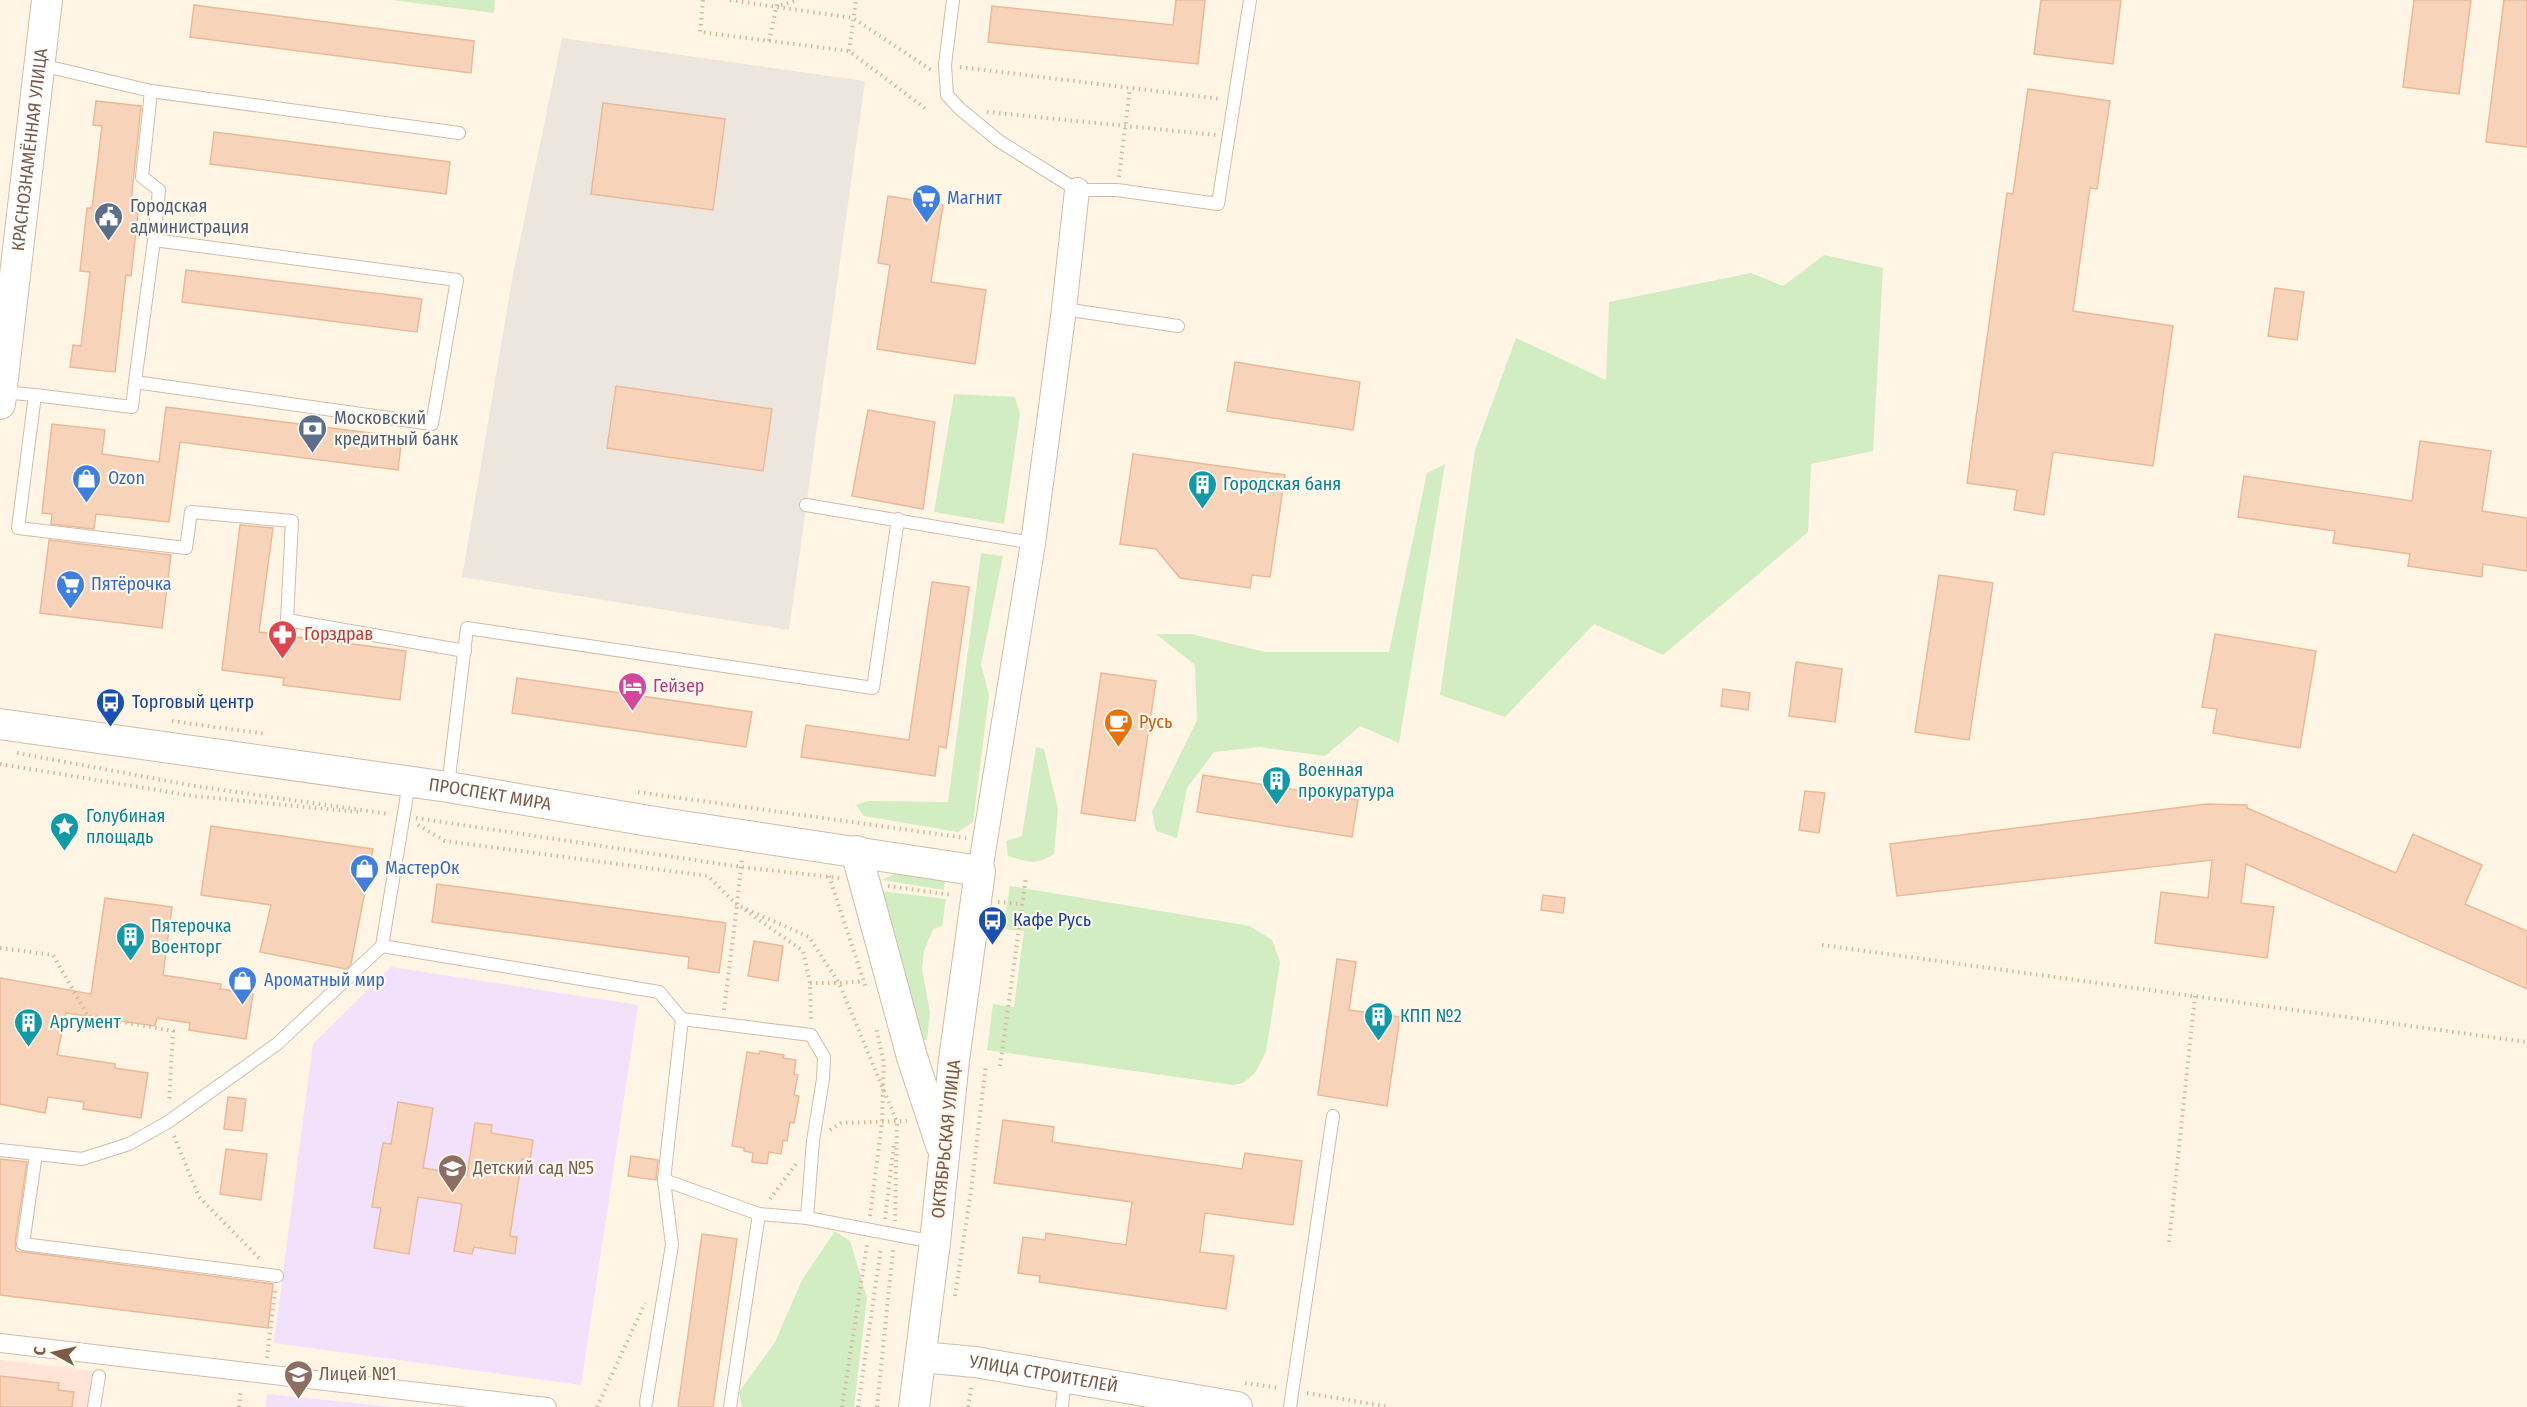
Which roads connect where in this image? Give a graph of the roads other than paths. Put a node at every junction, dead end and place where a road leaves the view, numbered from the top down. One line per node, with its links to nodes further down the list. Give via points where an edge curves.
1 (47, 0): 4 (street, КРАСНОЗНАМЁННАЯ УЛИЦА)
2 (953, 0): 7 (lane, via 945,65 946,95 999,141)
3 (1250, 0): 7 (lane, via 1218,204 1117,190)
4 (40, 65): 5 (lane); 13 (street, КРАСНОЗНАМЁННАЯ УЛИЦА)
5 (151, 91): 6 (lane); 8 (lane, via 142,177 159,190)
6 (459, 133)
7 (1077, 190): 9 (street)
8 (154, 240): 11 (lane); 11 (lane, via 457,280 432,424)
9 (1064, 309): 10 (lane); 16 (street)
10 (1178, 326)
11 (135, 382): 12 (lane, via 132,407)
12 (35, 395): 13 (lane); 17 (lane, via 18,528 186,548 191,512 292,521 287,620)
13 (1, 398)
14 (806, 505): 15 (lane)
15 (898, 519): 16 (lane); 17 (lane, via 873,688 467,628)
16 (1033, 543): 22 (street)
17 (465, 651): 20 (lane)
18 (0, 724): 19 (street, ПРОСПЕКТ МИРА)
19 (409, 782): 20 (street, ПРОСПЕКТ МИРА); 23 (lane)
20 (448, 787): 21 (street, ПРОСПЕКТ МИРА, via 747,821)
21 (856, 850): 22 (street, ПРОСПЕКТ МИРА); 25 (street)
22 (979, 885): 26 (street, ОКТЯБРЬСКАЯ УЛИЦА)
23 (382, 946): 24 (lane, via 659,992); 30 (lane, via 277,1044 168,1122 129,1144 82,1159)
24 (682, 1019): 31 (lane); 33 (lane, via 811,1035 824,1057)
25 (912, 1057): 26 (street); 28 (street)
26 (954, 1060): 28 (street, ОКТЯБРЬСКАЯ УЛИЦА)
27 (1333, 1116): 46 (lane)
28 (941, 1119): 34 (street, ОКТЯБРЬСКАЯ УЛИЦА, via 945,1156)
29 (0, 1150): 30 (lane)
30 (36, 1155): 35 (lane, via 24,1244)
31 (664, 1180): 32 (lane); 40 (lane, via 672,1245)
32 (759, 1214): 33 (lane); 43 (lane)
33 (807, 1218): 34 (lane)
34 (935, 1242): 37 (street, ОКТЯБРЬСКАЯ УЛИЦА)
35 (276, 1276)
36 (0, 1343): 42 (street)
37 (921, 1357): 39 (street, УЛИЦА СТРОИТЕЛЕЙ, via 975,1362); 44 (street, ОКТЯБРЬСКАЯ УЛИЦА)
38 (99, 1376): 41 (lane)
39 (1064, 1393): 45 (street, УЛИЦА СТРОИТЕЛЕЙ)
40 (646, 1403)
41 (94, 1407)
42 (546, 1407)
43 (730, 1407)
44 (915, 1407)
45 (1237, 1407)
46 (1290, 1407)

